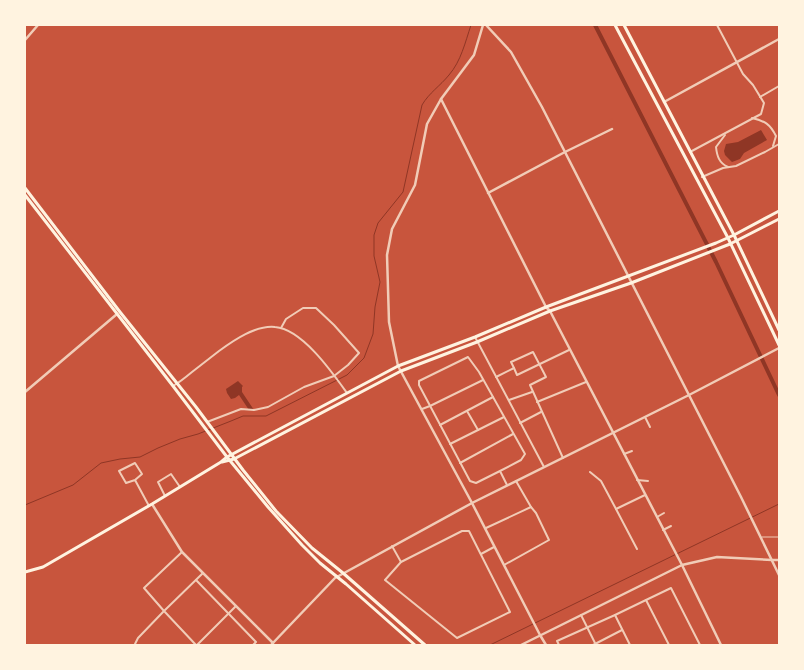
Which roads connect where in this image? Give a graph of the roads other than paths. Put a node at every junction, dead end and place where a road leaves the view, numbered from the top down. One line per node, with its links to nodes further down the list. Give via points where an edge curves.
1 (38, 25): 6 (street)
2 (484, 25): 11 (street, via 474,55); 18 (street, via 511,52)
3 (615, 25): 28 (main road)
4 (624, 25): 12 (main road)
5 (717, 25): 8 (street)
6 (25, 40)
7 (779, 40): 8 (street)
8 (737, 62): 10 (street); 12 (street)
9 (779, 86): 10 (street)
10 (760, 96): 13 (street, via 764,103 761,114)
11 (440, 99): 23 (street); 43 (street, via 427,124 415,185 392,229 387,254 389,322)
12 (663, 102): 19 (main road)
13 (752, 118): 15 (street); 17 (street, via 764,121 773,130 776,136)
14 (612, 129): 18 (street)
15 (726, 133): 19 (street); 20 (street, via 716,147 717,156)
16 (779, 144): 17 (street)
17 (773, 147): 20 (street)
18 (565, 152): 23 (street); 31 (street)
19 (690, 152): 21 (main road)
20 (728, 167): 21 (street)
21 (702, 177): 27 (main road)
22 (25, 188): 35 (main road)
23 (488, 193): 33 (street)
24 (25, 195): 35 (main road)
25 (779, 211): 27 (main road)
26 (779, 219): 29 (main road)
27 (734, 235): 28 (main road); 29 (main road)
28 (728, 238): 30 (main road); 31 (main road)
29 (736, 241): 30 (main road); 37 (main road)
30 (730, 244): 32 (main road); 40 (main road)
31 (629, 276): 32 (street); 33 (main road)
32 (631, 283): 34 (main road); 54 (street)
33 (546, 307): 34 (street); 38 (main road)
34 (550, 311): 39 (main road); 41 (street)
35 (118, 314): 50 (main road); 51 (street)
36 (281, 328): 46 (street, via 311,349); 46 (street, via 286,319 303,308 316,308 359,353); 50 (street, via 263,328 243,335)
37 (779, 330)
38 (475, 337): 39 (street); 43 (main road)
39 (477, 342): 45 (main road); 47 (street)
40 (779, 347): 54 (street)
41 (569, 349): 42 (street); 49 (street)
42 (540, 364): 44 (street, via 517,375); 44 (street, via 533,352 511,362); 52 (street, via 546,377 530,385)
43 (398, 366): 45 (street); 53 (main road)
44 (514, 368): 47 (street)
45 (401, 371): 59 (street); 77 (main road)
46 (335, 377): 53 (street); 64 (street, via 304,387 268,407 242,409)
47 (496, 377): 56 (street)
48 (484, 380): 55 (street); 58 (street); 58 (street, via 468,357 419,381)
49 (586, 382): 57 (street); 69 (street)
50 (175, 385): 64 (main road); 76 (main road)
51 (25, 392)
52 (532, 392): 56 (street); 57 (street)
53 (348, 393): 74 (main road)
54 (689, 396): 63 (street); 99 (street)
55 (493, 397): 60 (street); 62 (street)
56 (508, 400): 65 (street)
57 (537, 402): 61 (street)
58 (430, 406): 59 (street); 66 (street)
59 (422, 409): 90 (street)
60 (467, 411): 66 (street); 68 (street)
61 (541, 412): 65 (street); 75 (street)
62 (504, 417): 68 (street); 70 (street)
63 (645, 417): 67 (street); 69 (street)
64 (207, 422): 74 (main road)
65 (520, 423): 79 (street)
66 (440, 425): 71 (street)
67 (650, 428)
68 (478, 430): 71 (street)
69 (613, 433): 73 (street); 75 (street)
70 (514, 434): 78 (street); 80 (street, via 525,454 521,460)
71 (450, 444): 78 (street)
72 (632, 451): 73 (street)
73 (624, 454): 83 (street)
74 (231, 455): 76 (main road); 77 (main road)
75 (562, 458): 79 (street)
76 (228, 459): 77 (main road); 87 (main road); 115 (main road, via 302,545)
77 (234, 459): 113 (main road, via 276,511)
78 (460, 463): 80 (street, via 470,482 476,483)
79 (544, 467): 84 (street)
80 (500, 471): 86 (street)
81 (590, 472): 93 (street, via 601,481)
82 (135, 480): 82 (street, via 126,483 119,471 135,463 142,474); 91 (street)
83 (638, 480): 85 (street); 88 (street)
84 (516, 481): 86 (street); 92 (street)
85 (648, 481)
86 (507, 485): 90 (street)
87 (180, 487): 89 (main road); 89 (street, via 171,474 158,482)
88 (645, 495): 93 (street); 95 (street)
89 (165, 496): 91 (main road)
90 (472, 503): 97 (street); 101 (street)
91 (150, 505): 104 (street); 111 (main road, via 43,567)
92 (531, 507): 97 (street); 109 (street, via 550,540)
93 (616, 509): 103 (street)
94 (664, 513): 95 (street)
95 (657, 517): 98 (street)
96 (671, 526): 98 (street)
97 (485, 528): 102 (street)
98 (663, 530): 110 (street)
99 (761, 537): 100 (lane); 106 (street)
100 (779, 537)
101 (392, 546): 108 (street); 113 (street)
102 (494, 547): 105 (street); 109 (street)
103 (636, 549)
104 (182, 552): 112 (street); 119 (street, via 144,588)
105 (481, 554): 108 (street, via 469,531 462,531); 108 (street, via 510,612 457,638 385,580)
106 (772, 560): 107 (street); 110 (street, via 717,557); 114 (street)
107 (779, 560)
108 (401, 562)
109 (504, 564): 125 (street)
110 (682, 565): 121 (street); 139 (street)
111 (25, 572)
112 (204, 573): 116 (street); 118 (street)
113 (343, 574): 115 (street); 131 (main road)
114 (779, 575)
115 (337, 577): 126 (street); 130 (main road)
116 (196, 580): 119 (street); 120 (street)
117 (646, 600): 122 (street); 137 (street); 138 (street, via 671,588)
118 (236, 606): 120 (street); 126 (street)
119 (164, 612): 127 (street); 128 (street)
120 (229, 613): 128 (street); 129 (street, via 256,642)
121 (581, 615): 123 (street); 125 (street)
122 (614, 615): 123 (street); 124 (street)
123 (587, 627): 134 (street, via 557,641); 135 (street)
124 (622, 630): 135 (street); 136 (street)
125 (540, 636): 132 (street); 133 (street)
126 (272, 644)
127 (135, 645)
128 (196, 645)
129 (253, 645)
130 (415, 645)
131 (425, 645)
132 (521, 645)
133 (546, 645)
134 (559, 645)
135 (595, 645)
136 (630, 645)
137 (669, 645)
138 (700, 645)
139 (720, 645)

